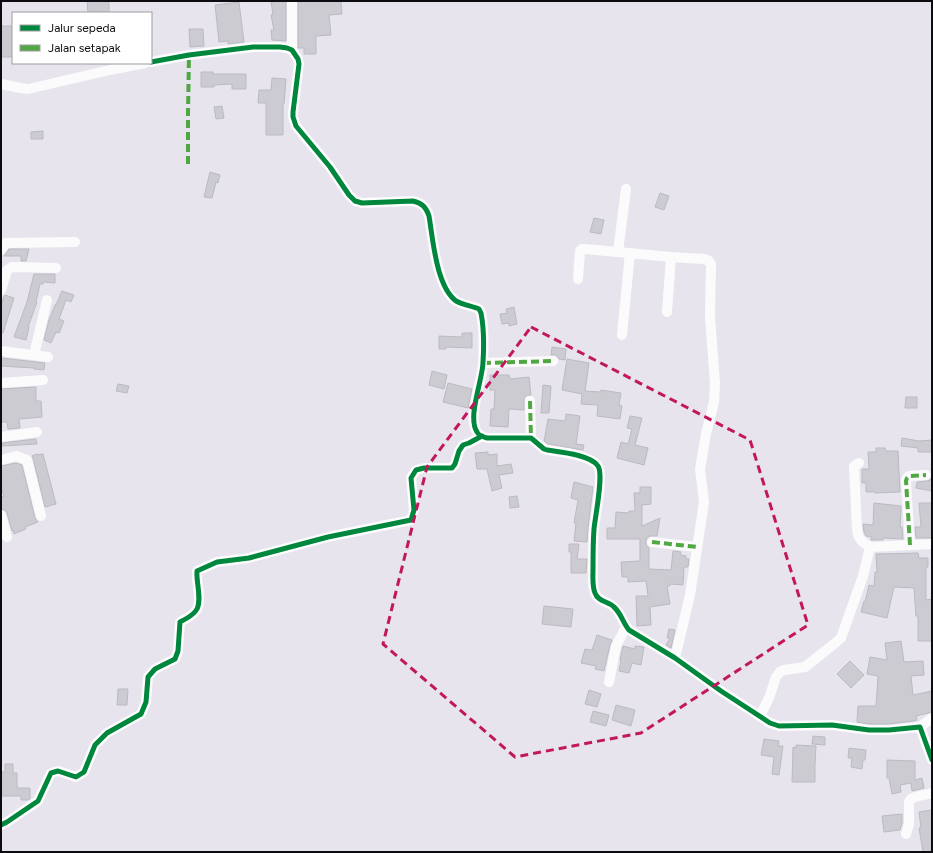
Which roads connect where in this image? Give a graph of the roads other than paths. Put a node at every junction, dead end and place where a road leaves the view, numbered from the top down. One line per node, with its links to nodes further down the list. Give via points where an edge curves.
1 (292, 1): 2 (street)
2 (292, 50): 3 (street, via 258,47); 23 (street, via 299,64 292,112 296,126 355,201 413,201 424,205 430,216 436,259 442,280 455,300 479,309 481,313)
3 (152, 62)
4 (140, 64): 5 (street, via 28,89)
5 (1, 84)
6 (626, 189): 9 (street)
7 (74, 242): 8 (street, via 6,242)
8 (1, 250)
9 (618, 252): 10 (street); 14 (street, via 582,249)
10 (630, 253): 11 (street); 18 (street)
11 (670, 257): 17 (street); 40 (street, via 704,259 711,264 710,317 715,389 700,469 704,502)
12 (4, 267): 13 (street); 15 (street)
13 (56, 268)
14 (578, 279)
15 (1, 290)
16 (47, 300): 20 (street)
17 (667, 312)
18 (622, 335)
19 (1, 351): 20 (street)
20 (34, 355): 21 (street)
21 (48, 357)
22 (553, 361): 23 (street)
23 (483, 363): 28 (street, via 474,421 476,431)
24 (43, 380): 25 (street)
25 (1, 383)
26 (530, 401): 30 (street)
27 (37, 432): 29 (street)
28 (482, 436): 30 (street); 50 (street, via 464,444 452,468 416,470 412,478 414,510 411,520 328,537 249,558 217,562 197,572 197,610 180,622 175,659 155,669 148,677 146,702 141,714 107,733 95,745 84,772 76,777 58,771 52,773 38,802)
29 (1, 437)
30 (531, 438): 42 (street, via 544,449 571,453 590,460 599,467 593,588 599,599 614,607)
31 (1, 460): 35 (street, via 16,456 27,460)
32 (859, 463): 41 (street, via 854,466 858,534 862,543)
33 (926, 475): 39 (street, via 909,476 906,481)
34 (1, 516): 36 (street)
35 (41, 516)
36 (7, 537)
37 (652, 542): 40 (street)
38 (932, 544): 39 (street)
39 (910, 545): 41 (street)
40 (697, 547): 43 (street, via 690,595)
41 (870, 547): 45 (street, via 863,576 841,638 805,666 780,672)
42 (626, 627): 43 (street); 44 (street, via 616,646)
43 (675, 658): 45 (street)
44 (609, 682)
45 (760, 716): 47 (street, via 779,726 832,725 869,730)
46 (932, 718): 47 (street)
47 (920, 727): 48 (street)
48 (932, 760)
49 (932, 792): 51 (street, via 915,797 909,802 909,824)
50 (1, 824)
51 (906, 834)

